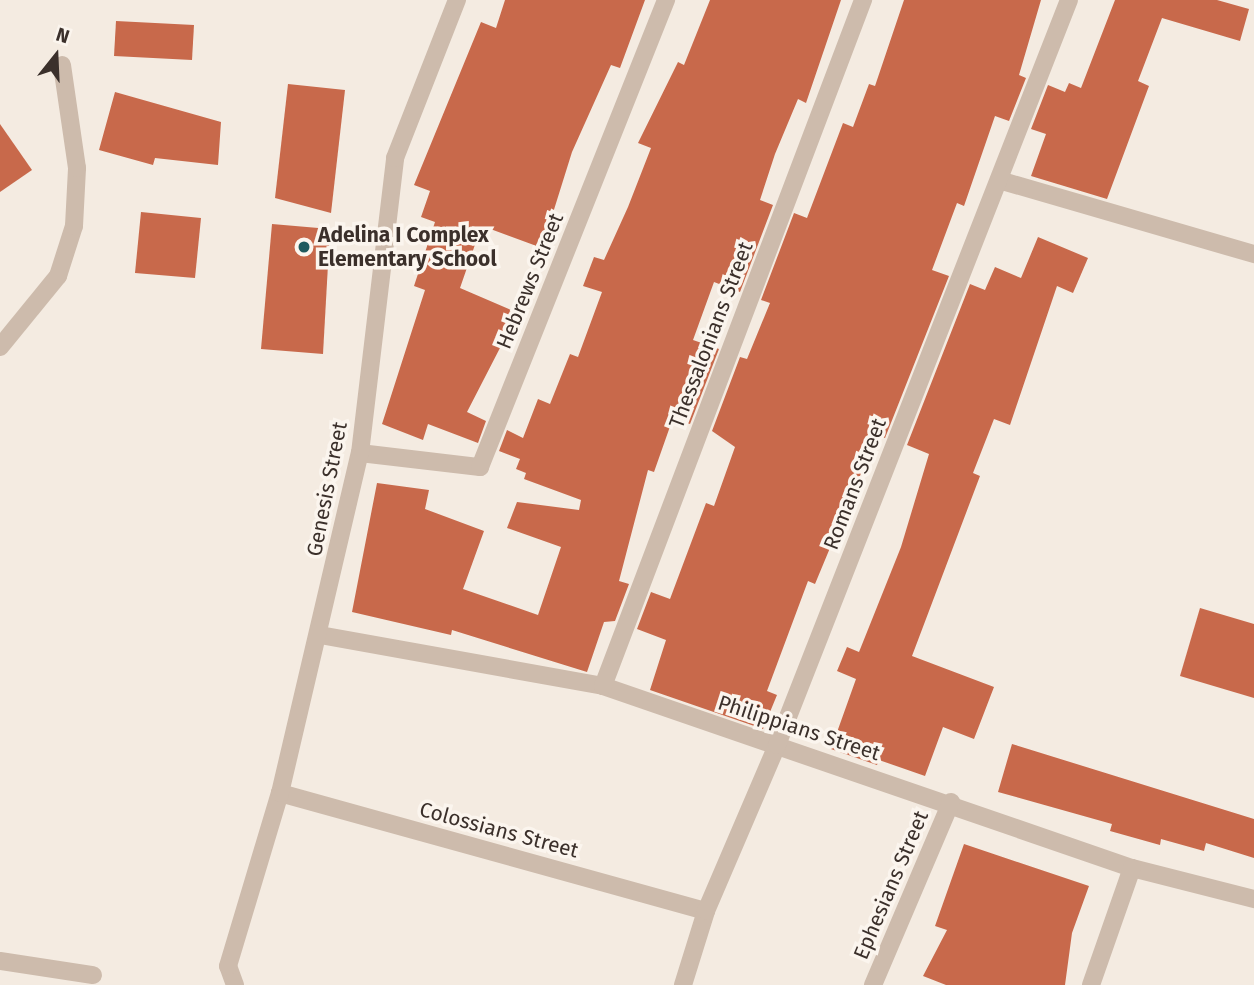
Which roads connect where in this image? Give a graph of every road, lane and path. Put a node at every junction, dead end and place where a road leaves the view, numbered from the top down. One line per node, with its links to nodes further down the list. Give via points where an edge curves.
1 (457, 0): 9 (street, Genesis Street, via 395,158)
2 (666, 0): 9 (street, Hebrews Street, via 480,467)
3 (863, 0): 11 (street, Thessalonians Street)
4 (1069, 0): 6 (street, Romans Street)
5 (62, 65): 8 (street, via 77,168 74,226 58,276)
6 (999, 180): 7 (street); 12 (street, Romans Street)
7 (1254, 254)
8 (0, 347)
9 (360, 453): 10 (street, Genesis Street)
10 (320, 635): 11 (street, Philippians Street); 13 (street, Genesis Street)
11 (603, 686): 12 (street, Philippians Street)
12 (777, 746): 14 (street, Philippians Street); 17 (street, Romans Street)
13 (280, 793): 17 (street, Colossians Street); 20 (street, Genesis Street, via 228,966)
14 (951, 802): 15 (street, Philippians Street); 22 (street, Ephesians Street)
15 (1132, 868): 16 (street, Philippians Street); 23 (street)
16 (1254, 899)
17 (706, 911): 21 (street, Romans Street)
18 (0, 961): 19 (street)
19 (93, 975)
20 (235, 985)
21 (683, 985)
22 (873, 985)
23 (1091, 985)

